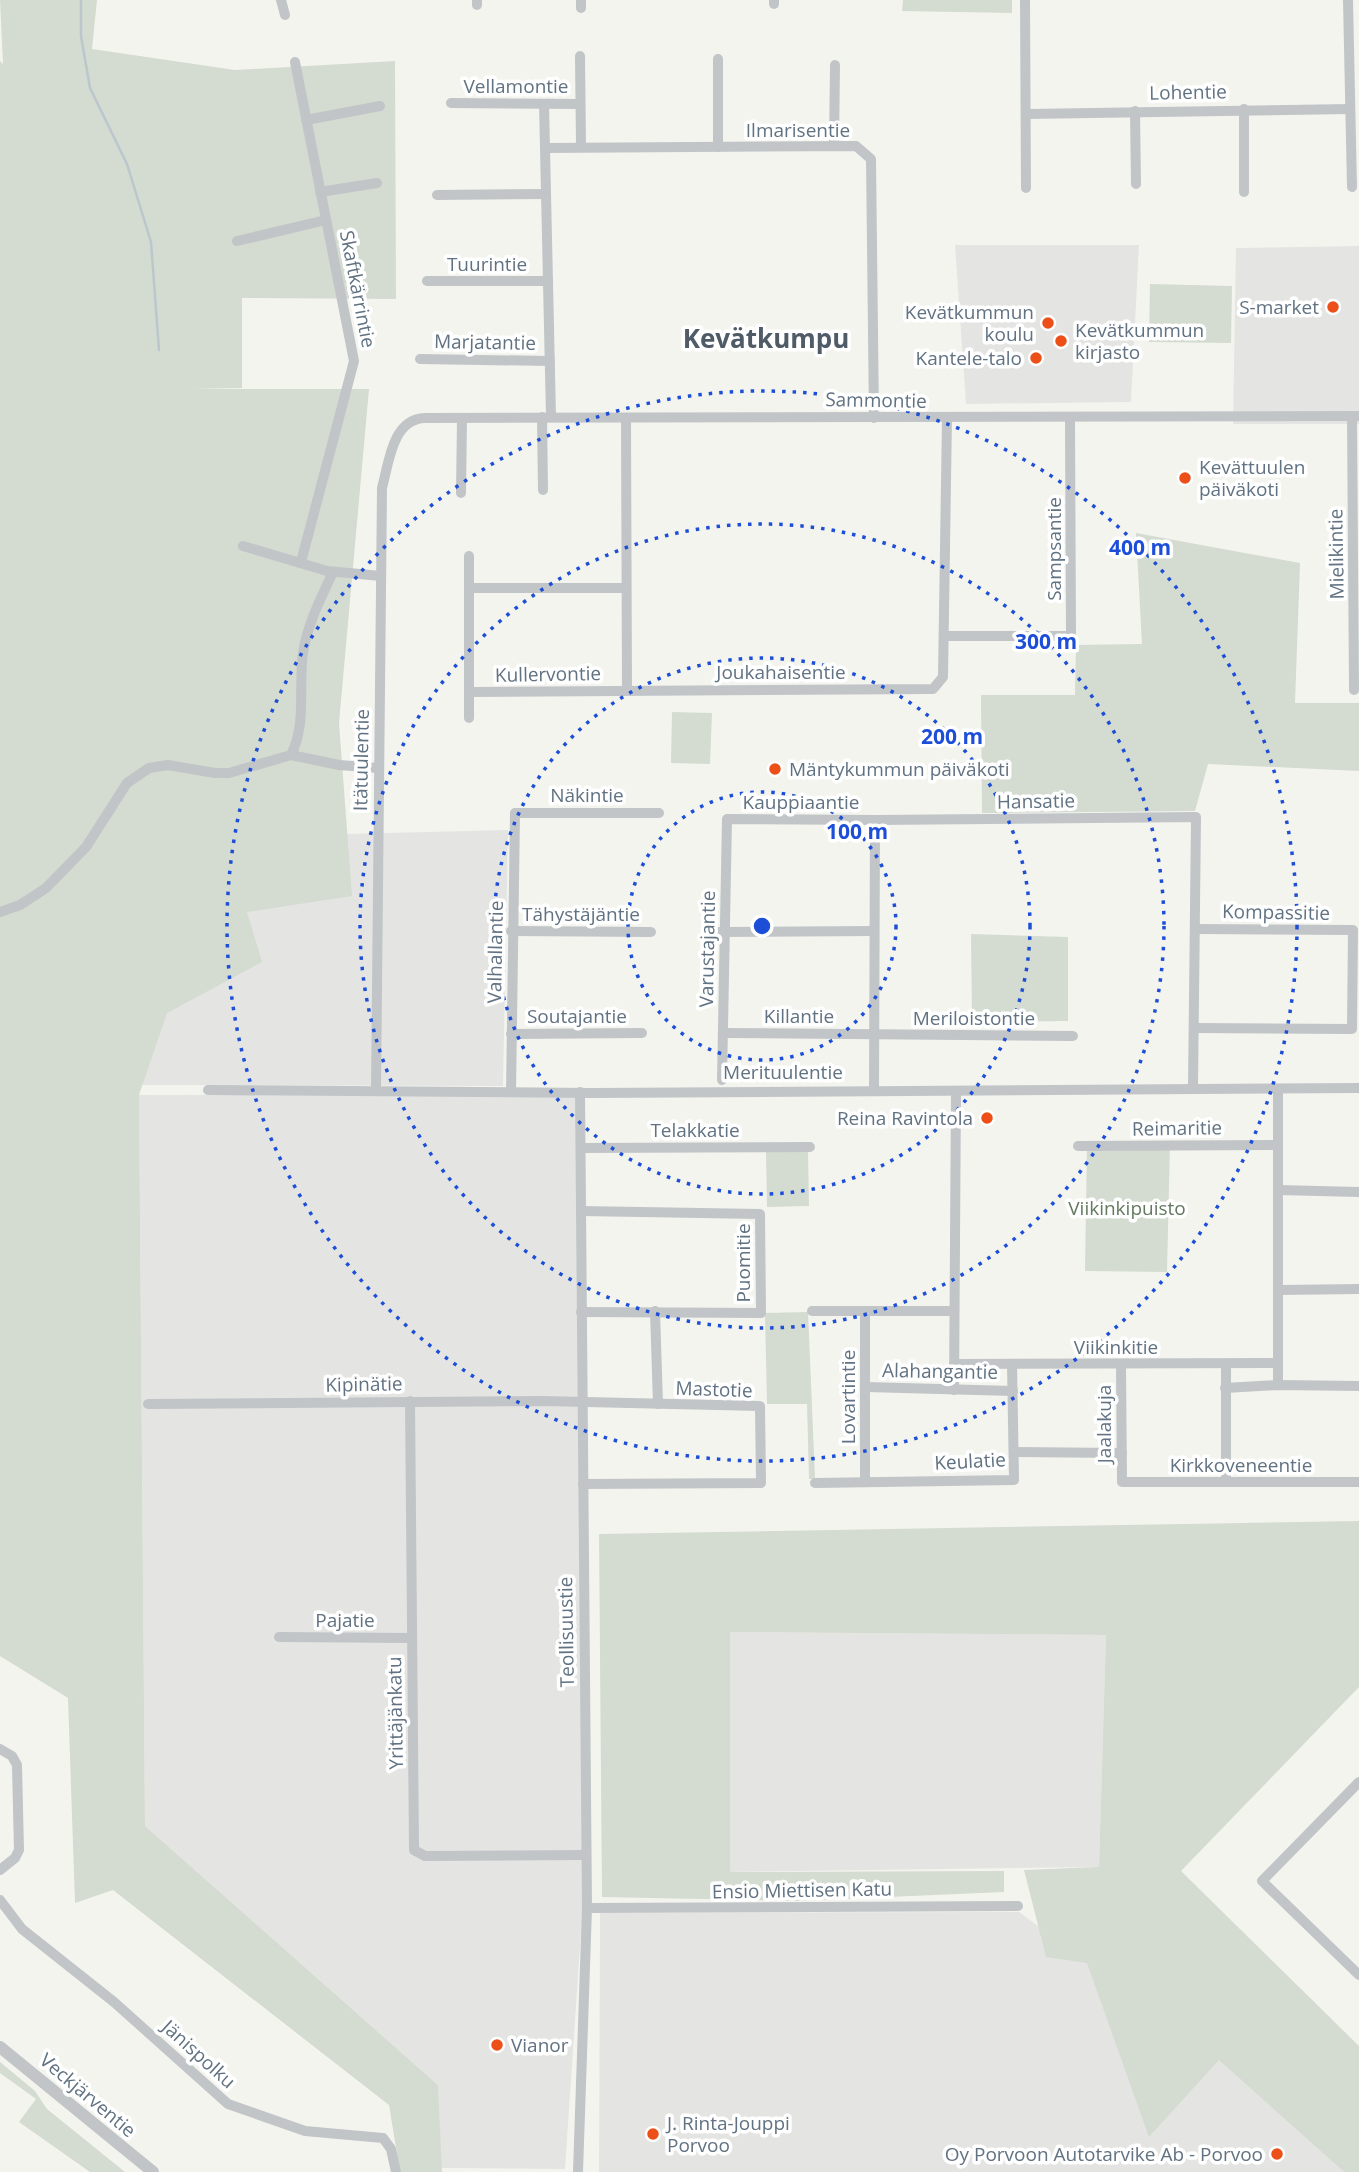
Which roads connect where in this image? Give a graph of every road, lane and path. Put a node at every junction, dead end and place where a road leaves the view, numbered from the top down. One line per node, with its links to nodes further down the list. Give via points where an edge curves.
1 (281, 0): 4 (street)
2 (1025, 0): 16 (street)
3 (1348, 0): 14 (street)
4 (285, 15)
5 (580, 56): 11 (street)
6 (718, 59): 20 (street)
7 (295, 62): 17 (street, Skaftkärrintie)
8 (835, 65): 19 (street)
9 (451, 103): 10 (street, Vellamontie)
10 (544, 104): 11 (street, Vellamontie); 21 (street)
11 (580, 104): 18 (street)
12 (380, 106): 17 (street)
13 (1244, 109): 14 (street, Lohentie); 15 (street, Lohentie); 27 (street)
14 (1350, 109): 24 (street)
15 (1135, 111): 16 (street, Lohentie); 23 (street)
16 (1027, 114): 25 (street)
17 (306, 120): 26 (street, Skaftkärrintie)
18 (582, 146): 20 (street, Ilmarisentie); 21 (street, Ilmarisentie)
19 (834, 146): 20 (street, Ilmarisentie); 40 (street, Ilmarisentie, via 856,146 871,159)
20 (719, 147)
21 (545, 148): 28 (street)
22 (377, 183): 26 (street)
23 (1136, 184)
24 (1352, 187)
25 (1027, 188)
26 (320, 192): 30 (street, Skaftkärrintie)
27 (1244, 192)
28 (547, 194): 29 (street); 33 (street)
29 (438, 195)
30 (326, 220): 31 (street); 48 (street, Skaftkärrintie, via 354,361)
31 (237, 241)
32 (426, 281): 33 (street, Tuurintie)
33 (548, 281): 35 (street)
34 (420, 359): 35 (street, Marjatantie)
35 (550, 361): 37 (street)
36 (1356, 416): 42 (street, Sammontie); 54 (street, Mielikintie)
37 (546, 417): 38 (street, Sammontie); 39 (street, Sammontie); 44 (street)
38 (462, 418): 43 (street, Sammontie, via 415,418); 45 (street)
39 (626, 418): 40 (street, Sammontie); 52 (street)
40 (874, 418): 41 (street, Sammontie)
41 (947, 418): 42 (street, Sammontie); 53 (street, Joukahaisentie)
42 (1070, 419): 53 (street, Sampsantie, via 1071,636)
43 (398, 433): 50 (street, Itätuulentie, via 382,488)
44 (543, 490)
45 (461, 493)
46 (243, 546): 48 (street)
47 (469, 556): 51 (street, Kullervontie)
48 (301, 562): 49 (street)
49 (333, 572): 50 (street); 58 (street, via 307,631 300,731)
50 (381, 576): 59 (street, Itätuulentie)
51 (469, 588): 52 (street); 56 (street, Kullervontie)
52 (626, 588): 55 (street)
53 (944, 636): 55 (street, Joukahaisentie, via 943,677 933,689)
54 (1354, 690)
55 (627, 691): 56 (street, Kullervontie)
56 (469, 692): 57 (street, Kullervontie)
57 (469, 718)
58 (291, 755): 59 (street); 64 (street, via 229,773 168,765 149,768 127,783 86,847 46,888)
59 (378, 768): 81 (street, Itätuulentie)
60 (515, 813): 61 (street, Näkintie); 66 (street, Valhallantie)
61 (659, 813)
62 (727, 819): 63 (street, Kauppiaantie); 69 (street, Varustajantie)
63 (875, 820): 65 (street, Hansatie, via 1196,817); 67 (street)
64 (0, 912)
65 (1195, 929): 70 (street, Hansatie); 70 (street, Kompassitie, via 1353,930 1352,1029)
66 (512, 931): 68 (street, Tähystäjäntie); 73 (street, Valhallantie)
67 (874, 931): 69 (street); 74 (street)
68 (651, 932)
69 (720, 932): 72 (street, Varustajantie)
70 (1195, 1028): 77 (street, Hansatie)
71 (642, 1033): 73 (street, Soutajantie)
72 (723, 1033): 74 (street, Killantie); 76 (street, Varustajantie)
73 (511, 1034): 84 (street, Valhallantie)
74 (875, 1034): 75 (street, Meriloistontie); 82 (street)
75 (1073, 1036)
76 (722, 1080)
77 (1194, 1087): 79 (street, Merituulentie); 83 (street, Merituulentie)
78 (1359, 1088): 79 (street, Merituulentie)
79 (1278, 1089): 86 (street)
80 (208, 1090): 81 (street, Merituulentie)
81 (376, 1090): 84 (street, Merituulentie)
82 (874, 1090): 83 (street, Merituulentie); 85 (street, Merituulentie)
83 (956, 1091): 97 (street)
84 (511, 1092): 85 (street, Merituulentie)
85 (580, 1093): 89 (street, Teollisuustie)
86 (1276, 1145): 87 (street, Reimaritie); 90 (street)
87 (1078, 1146)
88 (810, 1147): 89 (street, Telakkatie)
89 (581, 1148): 92 (street, Teollisuustie)
90 (1278, 1190): 91 (street); 94 (street)
91 (1359, 1192)
92 (581, 1211): 95 (street, Puomitie, via 761,1214 761,1313); 98 (street, Teollisuustie)
93 (1359, 1289): 94 (street)
94 (1278, 1290): 100 (street)
95 (655, 1311): 98 (street, Puomitie); 114 (street)
96 (812, 1311): 99 (street)
97 (954, 1311): 99 (street); 101 (street)
98 (581, 1312): 112 (street, Teollisuustie)
99 (865, 1312): 107 (street, Lovartintie)
100 (1278, 1363): 103 (street, Viikinkitie); 105 (street)
101 (954, 1364): 102 (street, Viikinkitie); 109 (street)
102 (1012, 1364): 104 (street, Viikinkitie); 110 (street, Keulatie)
103 (1226, 1364): 104 (street, Viikinkitie); 108 (street)
104 (1121, 1365): 116 (street, Jaalakuja)
105 (1278, 1385): 106 (street); 108 (street)
106 (1359, 1386)
107 (866, 1387): 109 (street, Alahangantie); 117 (street, Lovartintie)
108 (1225, 1388): 119 (street)
109 (954, 1390): 110 (street, Alahangantie)
110 (1013, 1391): 115 (street, Keulatie)
111 (410, 1401): 112 (street, Kipinätie); 113 (street, Kipinätie); 124 (street, Yrittäjänkatu)
112 (581, 1403): 114 (street, Mastotie); 122 (street, Teollisuustie)
113 (148, 1404)
114 (658, 1404): 122 (street, Mastotie, via 760,1406 761,1483)
115 (1014, 1452): 116 (street); 117 (street, Keulatie, via 1014,1480)
116 (1122, 1453): 118 (street, Jaalakuja)
117 (865, 1482): 121 (street, Keulatie)
118 (1122, 1482): 119 (street, Kirkkoveneentie)
119 (1226, 1482): 120 (street, Kirkkoveneentie)
120 (1359, 1482)
121 (815, 1483)
122 (583, 1484): 127 (street, Teollisuustie)
123 (279, 1637): 124 (street, Pajatie)
124 (411, 1638): 127 (street, Yrittäjänkatu, via 414,1850 425,1856)
125 (0, 1749): 128 (street, via 17,1765 19,1850)
126 (1359, 1782): 132 (street, via 1262,1881)
127 (586, 1855): 131 (street, Teollisuustie)
128 (0, 1870)
129 (0, 1900): 135 (street, Jänispolku, via 22,1928 228,2104 305,2131 383,2138 391,2149)
130 (1018, 1906): 131 (street, Ensio Miettisen Katu)
131 (587, 1908): 136 (street, Teollisuustie)
132 (1358, 1973)
133 (0, 2046): 134 (street, Veckjärventie)
134 (153, 2172)
135 (396, 2172)
136 (578, 2172)

